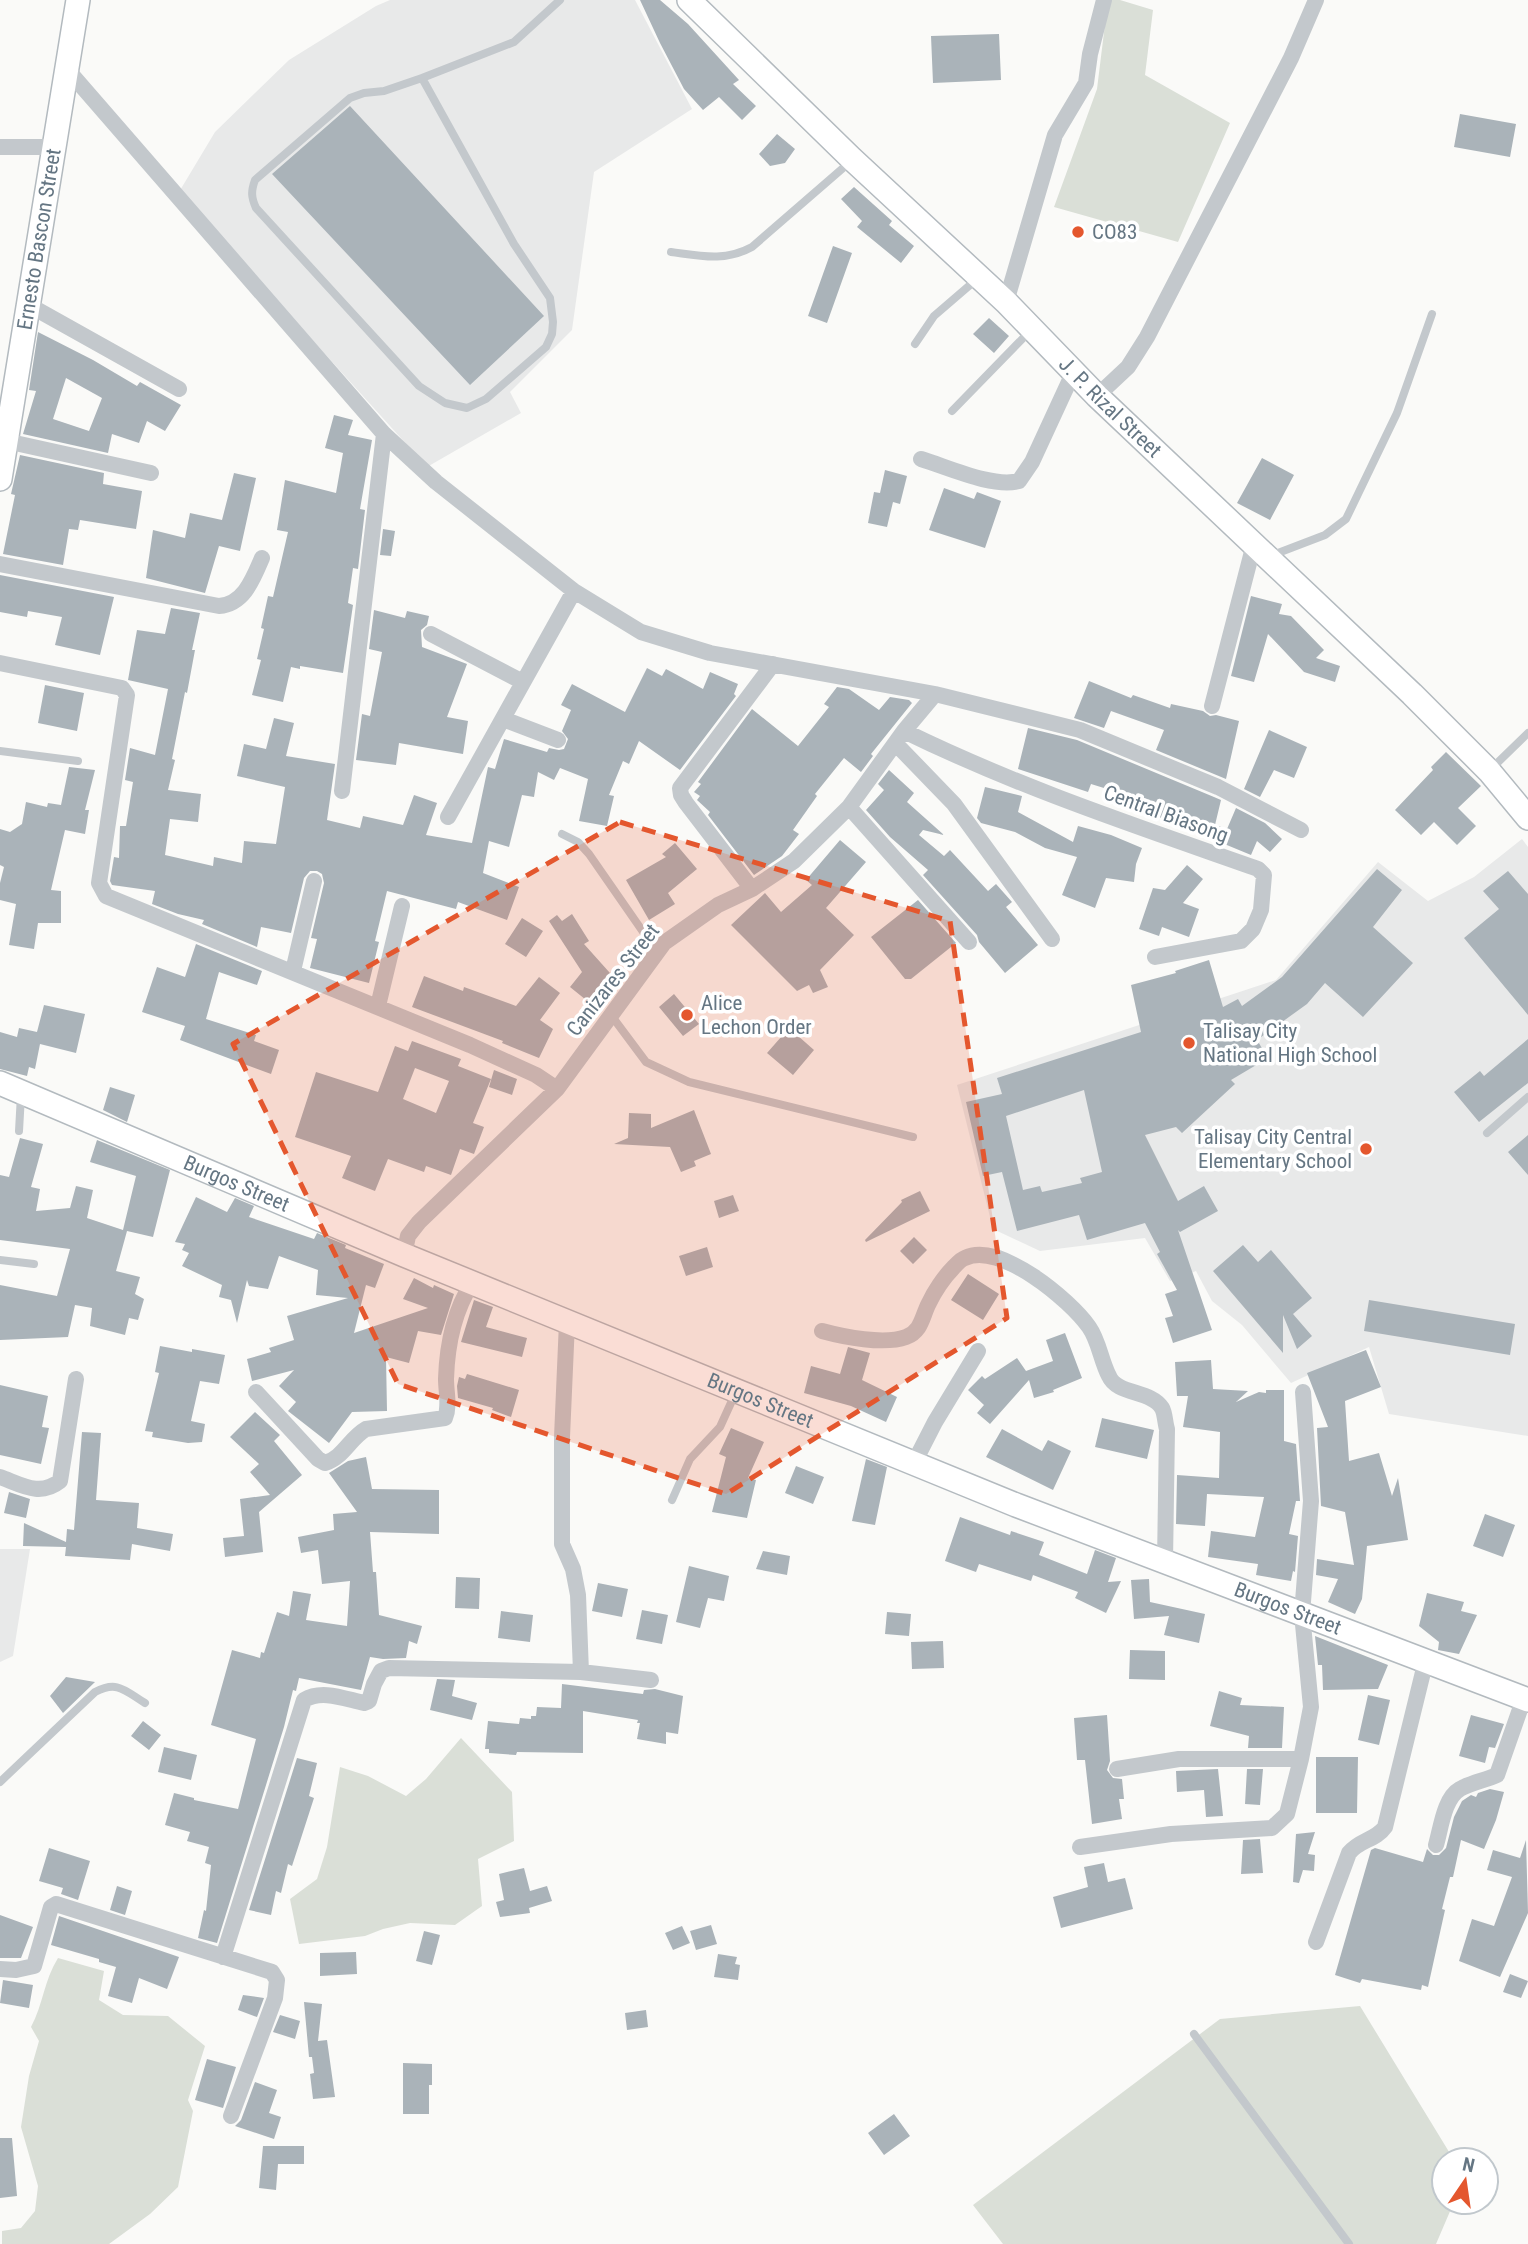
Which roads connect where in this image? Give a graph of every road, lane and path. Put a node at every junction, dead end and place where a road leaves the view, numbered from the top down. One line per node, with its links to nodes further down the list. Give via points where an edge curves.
1 (78, 0): 6 (street, Ernesto Bascon Street)
2 (560, 0): 7 (lane, via 514,42)
3 (688, 0): 10 (street, J. P. Rizal Street)
4 (1104, 0): 13 (street, via 1086,83 1055,135)
5 (1316, 0): 20 (street, via 1291,58 1147,337 1128,367)
6 (66, 68): 9 (street, Ernesto Bascon Street); 22 (street)
7 (422, 78): 7 (lane, via 514,244 551,298 552,334 546,347 486,399 467,408 445,403 419,386 251,199 255,180 350,98)
8 (0, 146): 9 (street)
9 (53, 146): 14 (street, Ernesto Bascon Street)
10 (852, 159): 11 (lane, via 737,255); 12 (street, J. P. Rizal Street)
11 (671, 253)
12 (979, 278): 13 (street, J. P. Rizal Street); 17 (lane, via 934,316)
13 (1006, 302): 16 (street, J. P. Rizal Street)
14 (27, 304): 19 (street); 23 (street, Ernesto Bascon Street)
15 (1432, 314): 27 (lane, via 1397,413 1346,519 1302,546)
16 (1032, 329): 18 (street, J. P. Rizal Street); 21 (lane)
17 (915, 344)
18 (1074, 371): 20 (street, J. P. Rizal Street); 24 (street, via 1019,481 994,482)
19 (178, 389)
20 (1097, 396): 27 (street, J. P. Rizal Street)
21 (952, 411)
22 (384, 434): 30 (street, via 436,482); 44 (street)
23 (6, 441): 25 (street); 26 (street, Ernesto Bascon Street)
24 (920, 459)
25 (151, 474)
26 (0, 479)
27 (1261, 551): 36 (street); 43 (street, J. P. Rizal Street)
28 (262, 558): 29 (street, via 236,602 219,607)
29 (0, 564)
30 (574, 590): 33 (street, via 641,632 710,653); 34 (street)
31 (431, 634): 34 (street)
32 (0, 663): 57 (street, via 122,688 127,695 99,883 106,896)
33 (773, 664): 35 (street); 51 (street, via 680,788 681,796)
34 (523, 682): 37 (street)
35 (935, 694): 39 (street, Canizares Street); 48 (street, via 1080,730 1218,787)
36 (1212, 706)
37 (503, 719): 40 (street); 46 (street)
38 (1528, 733): 43 (lane)
39 (900, 738): 45 (street, Canizares Street); 53 (street); 56 (street, Central Biasong, via 1258,869 1264,876 1261,910 1253,929 1241,941)
40 (558, 740)
41 (0, 751): 42 (lane)
42 (78, 761)
43 (1489, 771): 47 (street, J. P. Rizal Street)
44 (342, 792)
45 (849, 807): 51 (street, Canizares Street, via 794,861); 54 (street)
46 (448, 817)
47 (1528, 818)
48 (1301, 830)
49 (562, 834): 55 (lane, via 589,854)
50 (314, 881): 57 (street)
51 (752, 889): 55 (street, Canizares Street, via 697,918)
52 (402, 906): 58 (street)
53 (1052, 939)
54 (969, 942)
55 (657, 952): 59 (street, Canizares Street)
56 (1154, 957)
57 (293, 971): 58 (street)
58 (378, 1006): 61 (street, via 536,1075)
59 (611, 1016): 61 (street, Canizares Street); 66 (lane, via 646,1062 689,1082)
60 (0, 1083): 62 (street, Burgos Street)
61 (557, 1089): 67 (street, Canizares Street, via 418,1222 408,1236)
62 (22, 1092): 64 (lane); 67 (street, Burgos Street)
63 (1528, 1097): 65 (lane)
64 (19, 1131)
65 (1487, 1133)
66 (913, 1137)
67 (404, 1255): 70 (street, Burgos Street)
68 (0, 1260): 69 (lane)
69 (34, 1264)
70 (472, 1283): 71 (street, Burgos Street); 76 (street, via 461,1301 450,1346 445,1418 366,1429 334,1461 325,1463)
71 (567, 1322): 75 (street, Burgos Street); 84 (street, via 562,1544 578,1595)
72 (822, 1331): 81 (street, via 860,1338 908,1336 922,1325 928,1304 951,1269 965,1258 982,1255 1003,1260 1038,1280 1063,1297 1090,1329 1110,1380 1162,1408 1167,1429)
73 (978, 1352): 78 (street)
74 (76, 1379): 79 (street, via 60,1481 49,1490)
75 (736, 1391): 78 (street, Burgos Street); 80 (lane, via 720,1427 690,1459)
76 (256, 1392)
77 (1303, 1392): 82 (street, via 1311,1501)
78 (914, 1463): 81 (street, Burgos Street)
79 (0, 1477)
80 (673, 1500)
81 (1165, 1562): 82 (street, Burgos Street)
82 (1302, 1614): 83 (street, Burgos Street); 88 (street, via 1311,1707)
83 (1426, 1660): 86 (street, Burgos Street); 93 (street, via 1385,1827 1349,1853)
84 (581, 1672): 85 (street); 94 (street, via 388,1668 381,1671 369,1701 321,1694 304,1700)
85 (651, 1681)
86 (1526, 1699): 91 (street, via 1497,1775 1456,1792)
87 (145, 1703): 90 (lane, via 118,1686 95,1692)
88 (1301, 1759): 89 (street, via 1179,1759); 92 (street, via 1287,1814 1272,1828 1171,1834)
89 (1117, 1769)
90 (0, 1782)
91 (1436, 1845)
92 (1080, 1847)
93 (1316, 1942)
94 (223, 1957): 95 (street, via 56,1904 51,1907 34,1966); 97 (street, via 268,1969 277,1984)
95 (0, 1969)
96 (1194, 2034): 98 (lane)
97 (232, 2116)
98 (1349, 2244)

